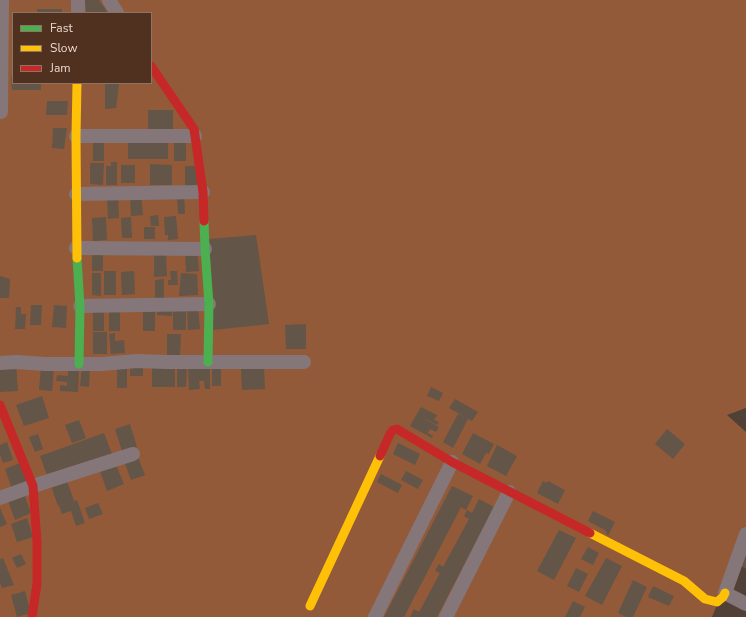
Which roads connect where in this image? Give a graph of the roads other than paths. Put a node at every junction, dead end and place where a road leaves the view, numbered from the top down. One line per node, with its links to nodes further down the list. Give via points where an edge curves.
1 (2, 0): 8 (street)
2 (78, 0): 4 (street)
3 (109, 0): 5 (street)
4 (78, 12)
5 (116, 12)
6 (152, 67): 10 (street, via 194,129)
7 (76, 84): 9 (street)
8 (0, 112)
9 (76, 136): 10 (street); 12 (street)
10 (195, 136): 11 (street)
11 (203, 192): 12 (street); 14 (street)
12 (76, 194): 13 (street)
13 (76, 248): 14 (street); 16 (street)
14 (205, 249): 15 (street)
15 (209, 304): 16 (street); 18 (street)
16 (80, 306): 20 (street)
17 (0, 362): 20 (street)
18 (208, 362): 19 (street); 20 (street, via 137,361)
19 (304, 362)
20 (79, 364)
21 (0, 405): 24 (street)
22 (133, 454): 24 (street)
23 (452, 462): 25 (street); 30 (street, via 393,430); 32 (street)
24 (32, 486): 26 (street); 31 (street, via 37,542 37,584)
25 (509, 492): 28 (street, via 684,581 705,599 717,602); 33 (street)
26 (0, 498)
27 (746, 534): 28 (street)
28 (725, 593): 29 (street)
29 (746, 604)
30 (310, 606)
31 (32, 617)
32 (375, 617)
33 (446, 617)

